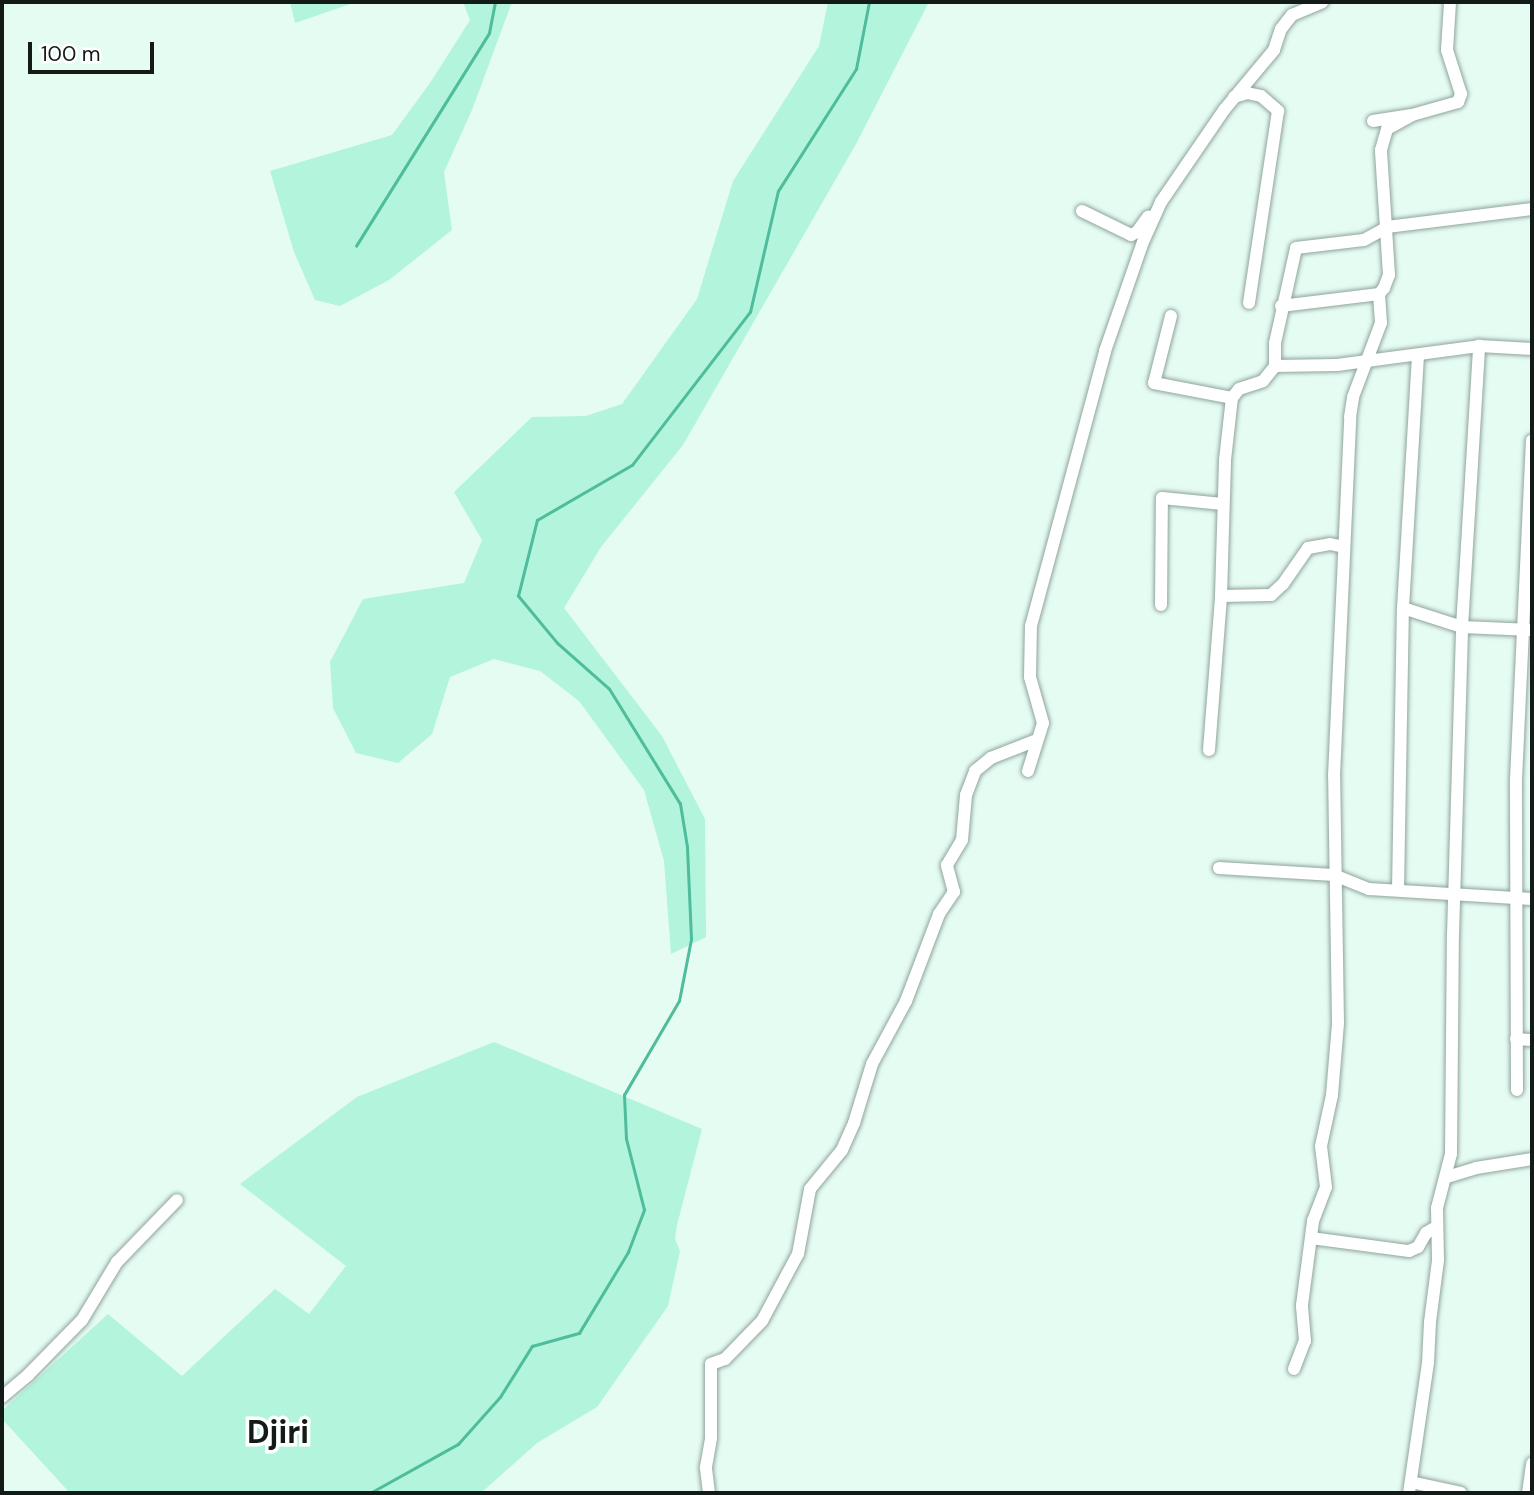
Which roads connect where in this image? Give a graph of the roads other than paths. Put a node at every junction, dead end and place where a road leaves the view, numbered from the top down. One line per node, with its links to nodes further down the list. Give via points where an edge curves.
1 (1322, 2): 3 (street, via 1292,15 1274,50)
2 (1450, 2): 4 (street, via 1447,50 1461,94 1454,105)
3 (1234, 97): 6 (street); 11 (street, via 1247,93 1261,96 1278,111)
4 (1412, 115): 5 (street); 9 (street, via 1387,129 1382,142)
5 (1373, 121)
6 (1161, 202): 8 (street, via 1134,234); 28 (street, via 1116,313 1036,608 1029,668 1043,723)
7 (1532, 209): 9 (street)
8 (1082, 211)
9 (1387, 227): 10 (street, via 1390,275); 12 (street, via 1364,240 1296,248)
10 (1379, 294): 12 (street); 17 (street, via 1381,323)
11 (1249, 303)
12 (1282, 306): 18 (street)
13 (1171, 316): 19 (street, via 1154,383)
14 (1479, 346): 15 (street); 16 (street); 26 (street)
15 (1532, 349)
16 (1418, 355): 17 (street); 25 (street)
17 (1366, 362): 18 (street); 22 (street, via 1350,417)
18 (1275, 366): 19 (street, via 1263,381 1242,387)
19 (1233, 398): 21 (street)
20 (1532, 440): 27 (street)
21 (1223, 504): 23 (street); 24 (street, via 1162,498)
22 (1344, 547): 23 (street, via 1308,548 1270,595); 32 (street)
23 (1222, 596): 29 (street)
24 (1161, 605)
25 (1402, 608): 26 (street); 33 (street)
26 (1462, 627): 27 (street); 34 (street)
27 (1528, 631): 35 (street, via 1516,779)
28 (1037, 740): 30 (street); 49 (street, via 991,758 975,771 966,795 962,840 947,865 954,892 939,914 906,1000 872,1064 842,1150 810,1189 797,1254 762,1321 725,1359 711,1364)
29 (1209, 750)
30 (1028, 771)
31 (1219, 868): 32 (street)
32 (1334, 875): 33 (street, via 1369,889); 44 (street, via 1338,1023 1332,1095 1321,1146 1326,1186)
33 (1398, 890): 34 (street)
34 (1454, 895): 35 (street); 41 (street, via 1453,1116)
35 (1516, 897): 36 (street); 37 (street)
36 (1532, 899)
37 (1516, 1039): 38 (street); 39 (street)
38 (1532, 1040)
39 (1517, 1090)
40 (1532, 1159): 41 (street)
41 (1447, 1177): 43 (street)
42 (177, 1200): 46 (street, via 123,1254 82,1320)
43 (1436, 1227): 44 (street, via 1409,1251); 48 (street, via 1438,1260 1428,1363)
44 (1311, 1238): 45 (street, via 1302,1306 1305,1341)
45 (1294, 1369)
46 (2, 1397)
47 (1532, 1463): 51 (street)
48 (1410, 1488): 50 (street)
49 (709, 1493)
50 (1461, 1493)
51 (1528, 1493)

